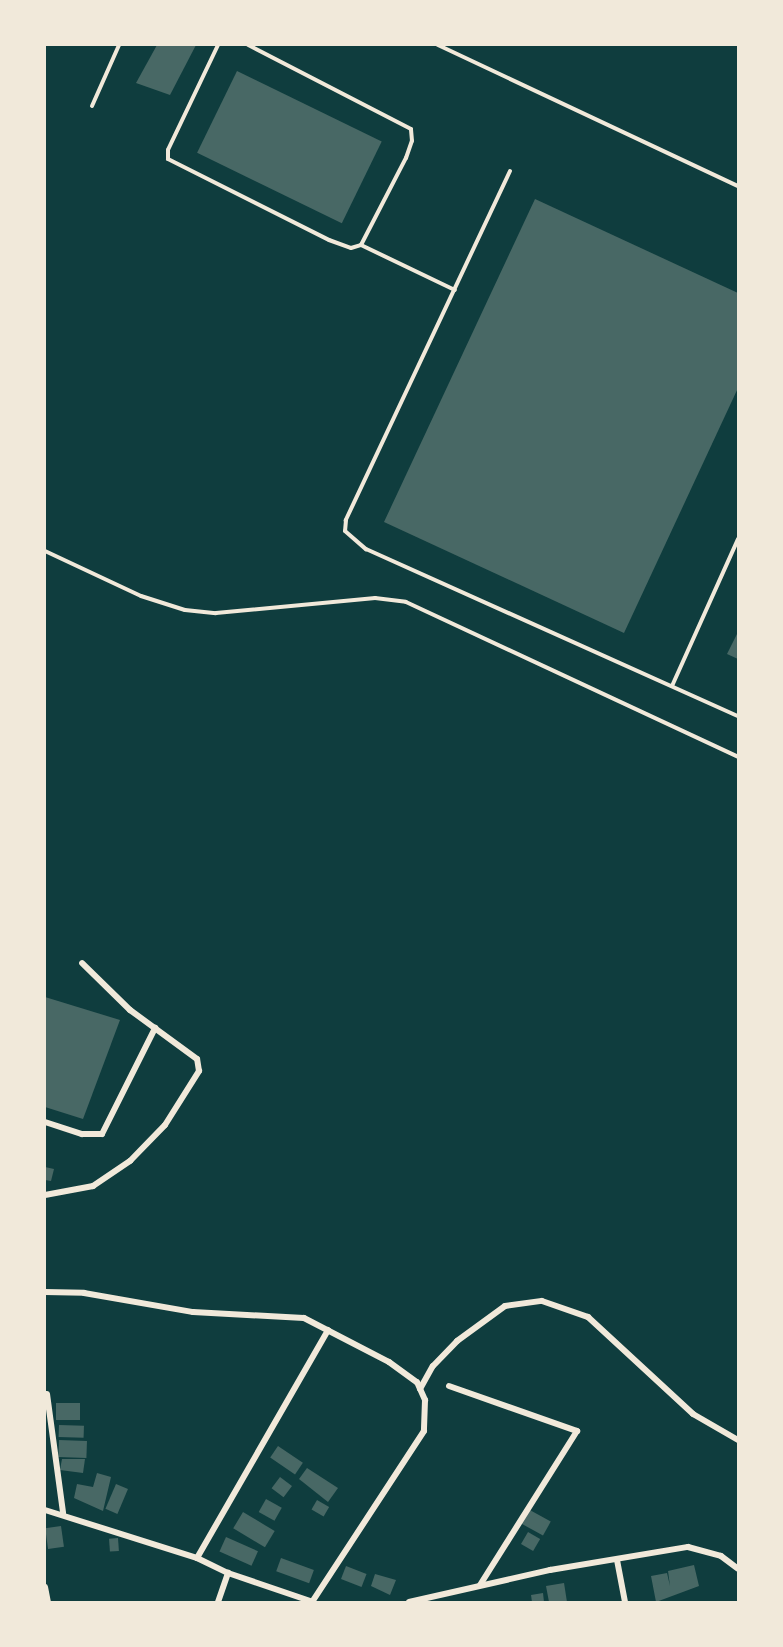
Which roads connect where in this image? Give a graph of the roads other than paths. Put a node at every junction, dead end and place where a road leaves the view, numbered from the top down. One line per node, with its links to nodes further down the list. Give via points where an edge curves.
1 (119, 45): 5 (lane)
2 (219, 45): 8 (lane, via 168,150 168,159 329,240 351,248)
3 (248, 45): 8 (lane, via 411,129 412,141 406,158)
4 (438, 45): 7 (lane)
5 (92, 106)
6 (510, 171): 9 (lane)
7 (738, 186)
8 (361, 245): 9 (lane)
9 (455, 290): 12 (lane, via 346,520 345,531 366,549)
10 (738, 539): 12 (lane)
11 (45, 551): 14 (lane, via 141,596 185,610 216,613 375,598 406,602)
12 (672, 686): 13 (lane)
13 (738, 716)
14 (738, 757)
15 (82, 963): 16 (street)
16 (155, 1028): 17 (street, via 102,1134 82,1134); 18 (street, via 197,1059 197,1077 186,1096 154,1140 104,1180 80,1190)
17 (45, 1122)
18 (45, 1195)
19 (45, 1292): 20 (street, via 84,1293 193,1312 304,1318)
20 (328, 1330): 22 (street, via 405,1372); 27 (street)
21 (450, 1386): 31 (street, via 577,1431)
22 (420, 1389): 24 (street, via 433,1366 457,1341 505,1306 542,1301 588,1317 693,1414); 35 (street, via 425,1400 423,1431)
23 (47, 1394): 26 (street)
24 (738, 1440)
25 (45, 1510): 26 (street)
26 (63, 1514): 27 (street)
27 (197, 1558): 30 (street)
28 (617, 1560): 29 (street, via 688,1546 721,1556); 31 (street); 37 (street)
29 (738, 1569)
30 (228, 1574): 34 (street); 35 (street)
31 (480, 1585): 36 (street)
32 (45, 1587): 33 (street)
33 (48, 1602)
34 (218, 1602)
35 (313, 1602)
36 (409, 1602)
37 (625, 1602)

